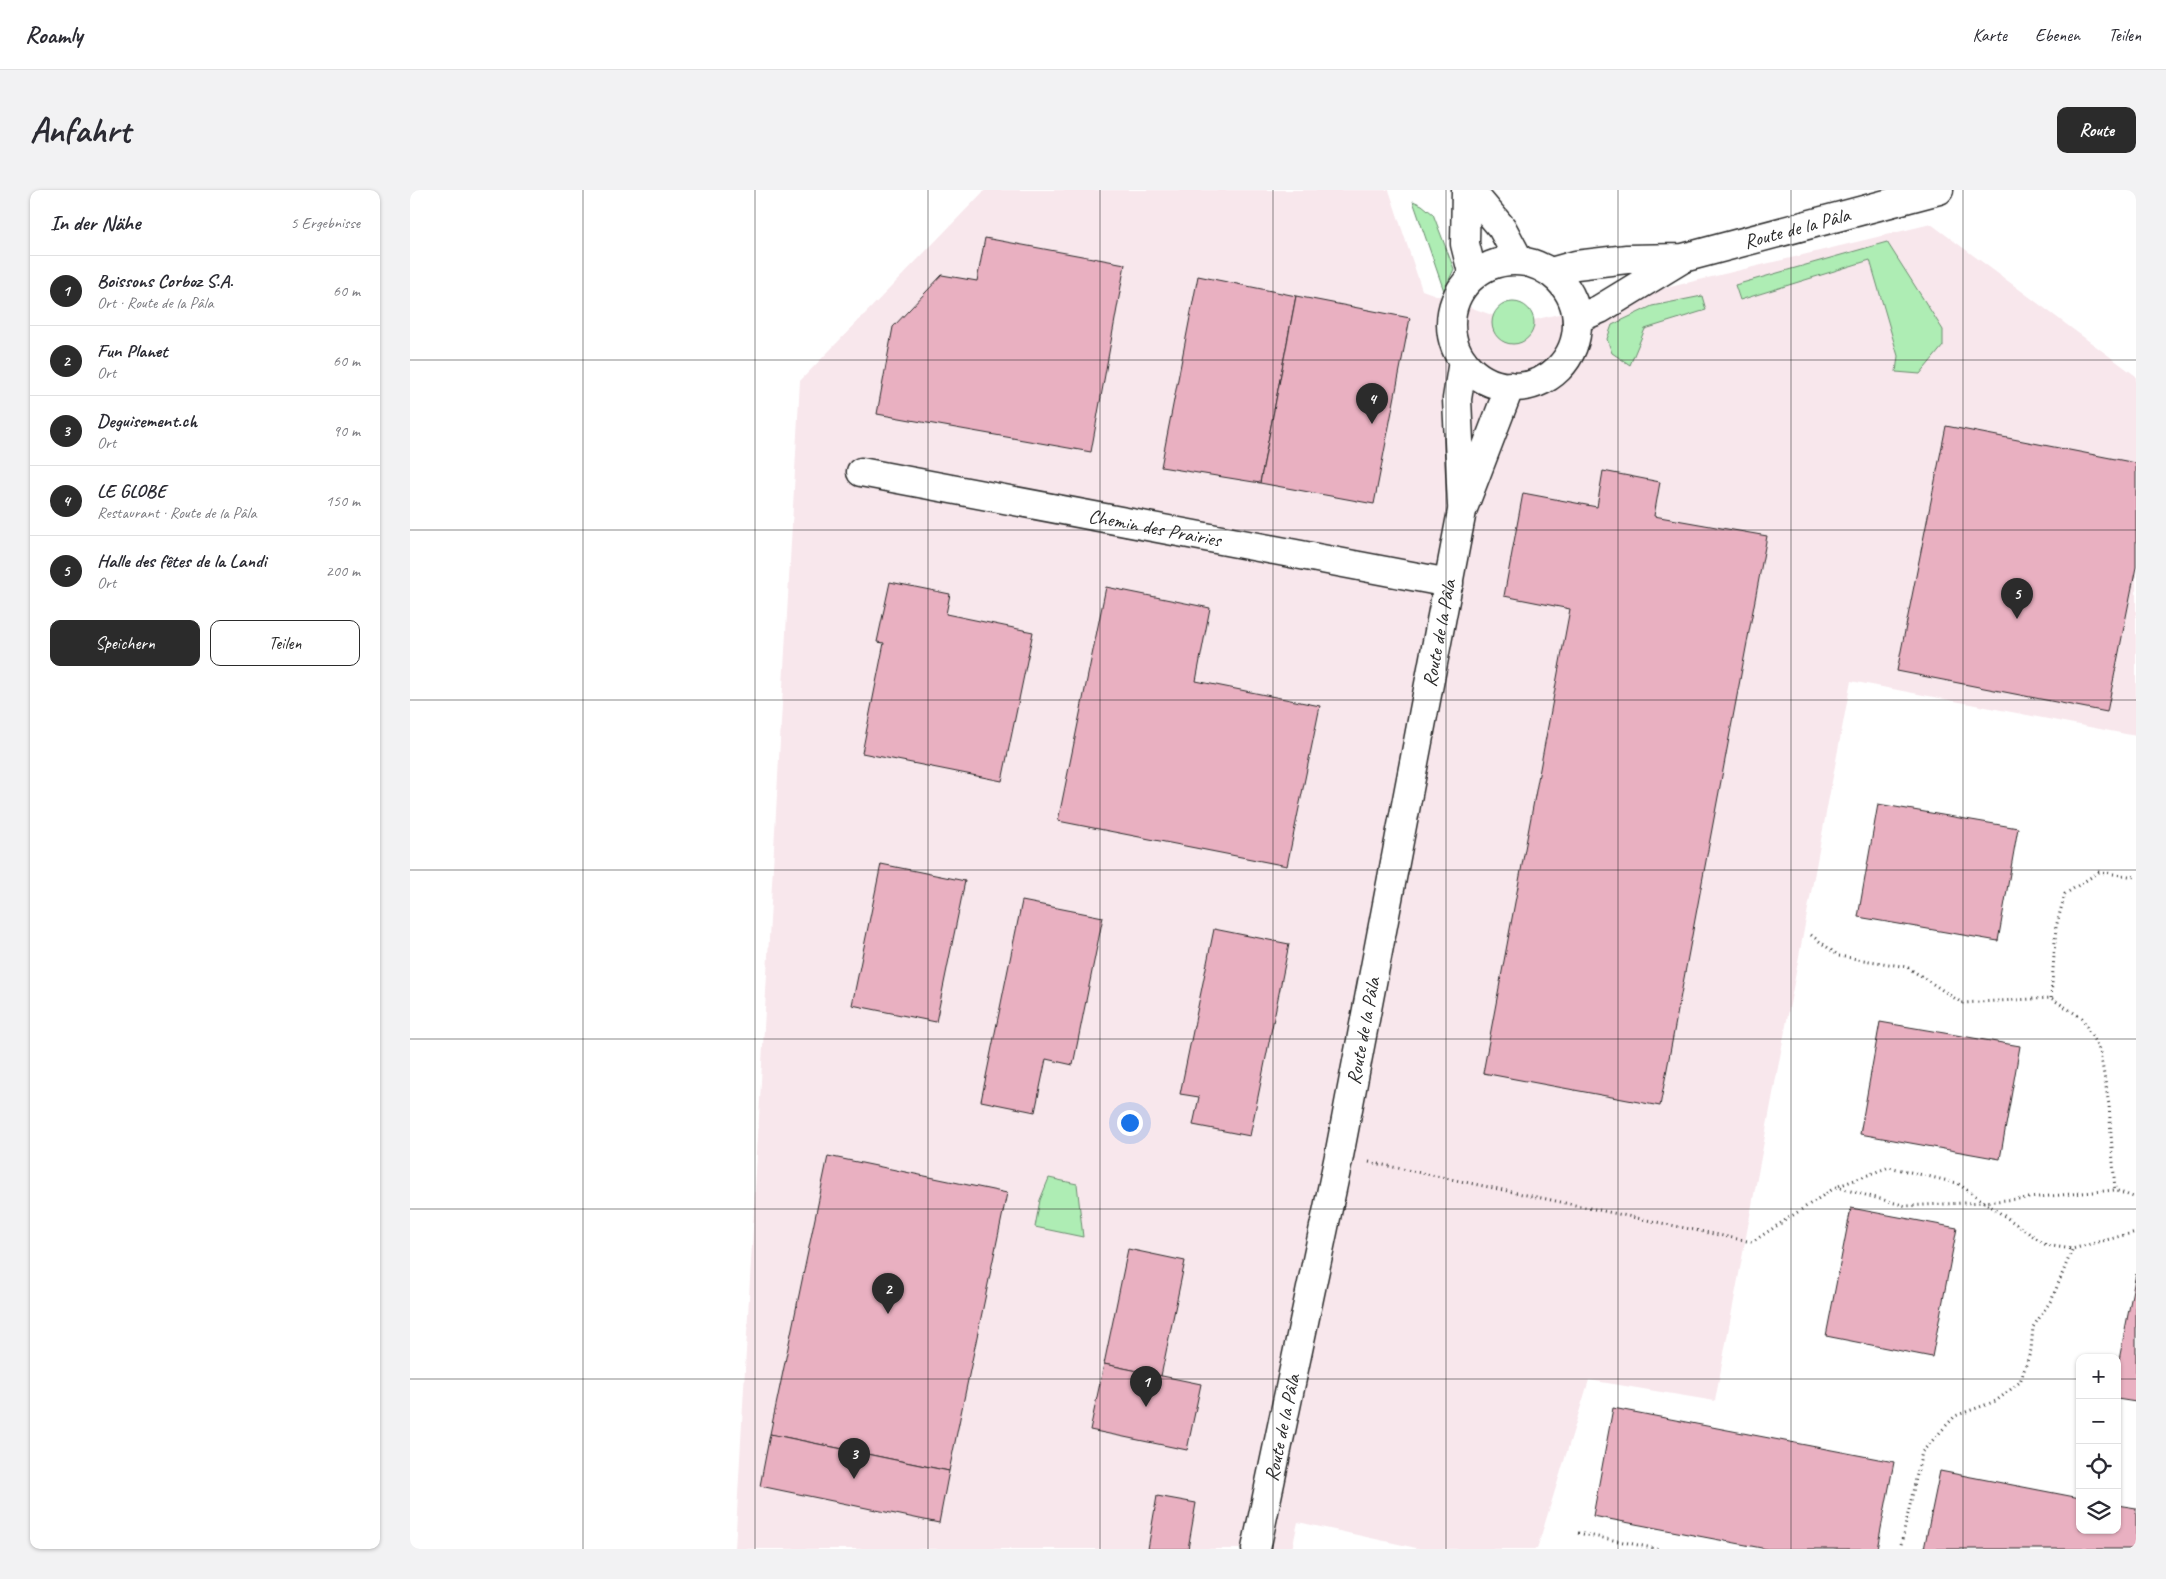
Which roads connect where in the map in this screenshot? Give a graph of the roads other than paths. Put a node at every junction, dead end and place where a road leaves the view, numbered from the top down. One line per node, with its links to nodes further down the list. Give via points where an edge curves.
1 (1466, 190): 7 (main road, via 1465,244)
2 (1470, 190): 5 (main road, via 1502,228)
3 (1940, 190): 4 (main road, Route de la Pâla)
4 (1683, 258): 6 (main road, Route de la Pâla, via 1627,259 1576,265); 8 (main road, Route de la Pâla)
5 (1519, 260): 6 (main road); 7 (main road, via 1495,263)
6 (1551, 272): 8 (main road, via 1566,287)
7 (1473, 276): 9 (main road, via 1460,290 1452,310 1451,336)
8 (1577, 320): 10 (main road, via 1575,342 1556,370 1537,382)
9 (1463, 362): 10 (main road, via 1481,377); 12 (main road, Route de la Pâla, via 1457,399)
10 (1510, 386): 12 (main road, Route de la Pâla)
11 (861, 472): 13 (main road, Chemin des Prairies)
12 (1462, 511): 13 (main road, Route de la Pâla)
13 (1449, 584): 14 (main road, Route de la Pâla, via 1339,1156)
14 (1256, 1549)

